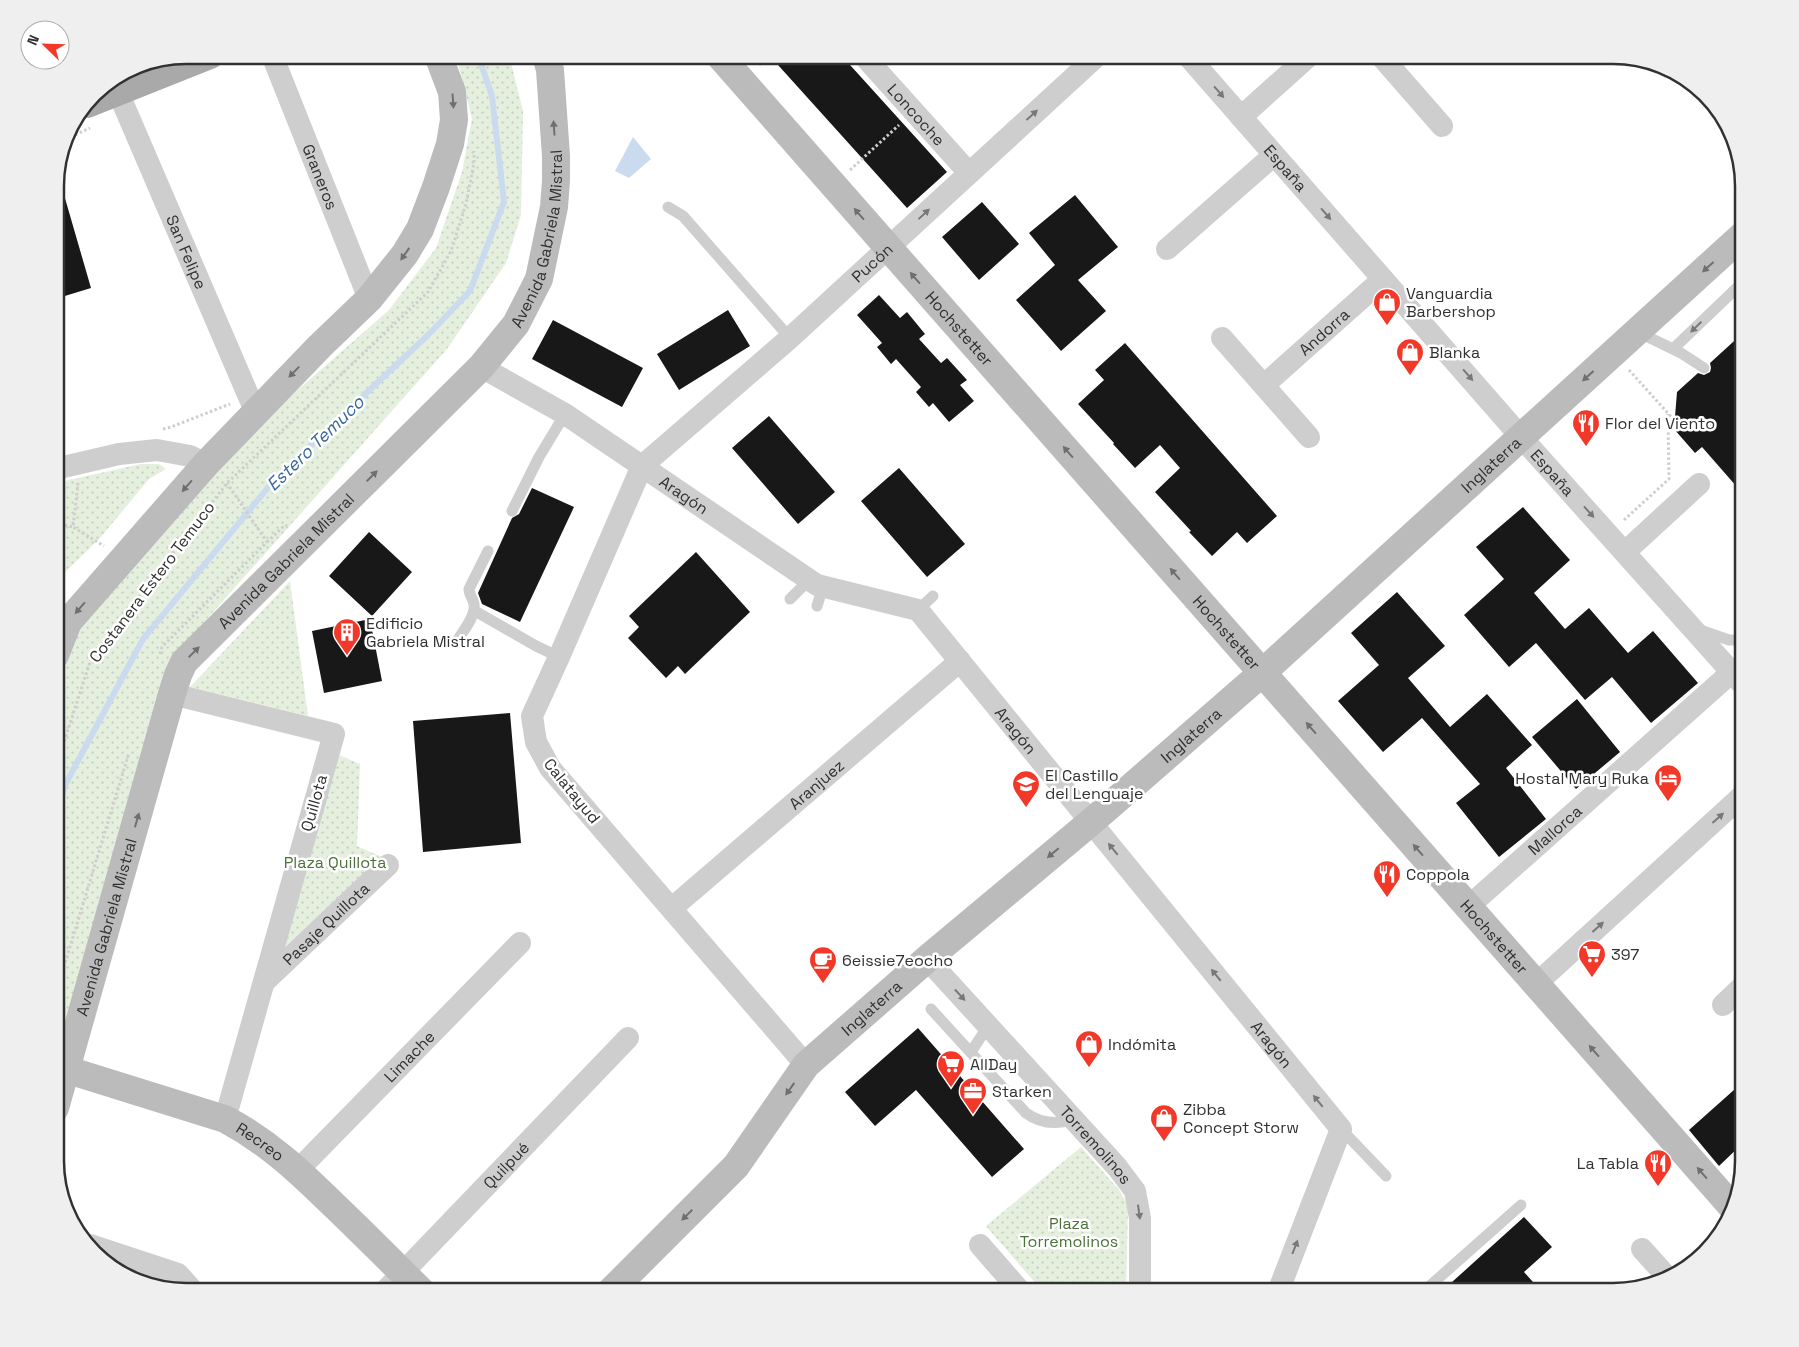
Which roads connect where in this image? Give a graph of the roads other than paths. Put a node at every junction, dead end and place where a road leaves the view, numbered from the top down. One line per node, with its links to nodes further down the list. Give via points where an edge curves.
1 (188, 64): 11 (main road)
2 (276, 64): 23 (street, Graneros)
3 (441, 64): 23 (main road, one-way to 23, via 452,92 454,120 450,144 420,228 405,254)
4 (548, 64): 28 (main road, Avenida Gabriela Mistral, one-way to 4, via 516,324 539,278 554,207 556,181)
5 (727, 64): 19 (main road, Hochstetter, one-way to 5)
6 (871, 64): 16 (street, Loncoche)
7 (1088, 64): 16 (street, Pucón, one-way to 7)
8 (1195, 64): 13 (street, España, one-way to 13)
9 (1300, 64): 13 (street)
10 (1388, 64): 14 (street)
11 (118, 92): 12 (main road); 31 (street, San Felipe)
12 (100, 99)
13 (1241, 117): 15 (street, España)
14 (1442, 126)
15 (1274, 155): 20 (street); 21 (street, España, one-way to 21)
16 (969, 173): 19 (street, Pucón, one-way to 16)
17 (668, 207): 25 (lane, via 683,216)
18 (1735, 242): 24 (main road, Inglaterra, one-way to 24)
19 (888, 247): 25 (street, Pucón); 51 (main road, Hochstetter, one-way to 19)
20 (1167, 249)
21 (1383, 279): 30 (street, Andorra); 34 (street, España, one-way to 34)
22 (1735, 290): 27 (lane, one-way to 27)
23 (369, 299): 31 (main road, one-way to 31)
24 (1636, 332): 27 (lane); 34 (main road, Inglaterra, one-way to 34)
25 (790, 338): 36 (street, Pucón)
26 (1222, 338): 30 (street)
27 (1673, 349): 29 (lane)
28 (481, 367): 32 (street, Aragón); 54 (main road, Avenida Gabriela Mistral, one-way to 28, via 184,662)
29 (1704, 368)
30 (1264, 385): 33 (street)
31 (252, 404): 35 (main road)
32 (565, 414): 36 (street, Aragón); 39 (lane)
33 (1309, 437)
34 (1521, 437): 41 (street, España, one-way to 41); 51 (main road, Inglaterra)
35 (206, 464): 37 (street, via 190,456 157,450 119,454); 46 (main road, one-way to 46, via 68,622)
36 (642, 466): 42 (street, Aragón); 49 (street, Calatayud)
37 (64, 467)
38 (1699, 484): 41 (street)
39 (512, 511)
40 (488, 551): 44 (lane, via 469,589)
41 (1625, 552): 45 (street, España)
42 (816, 591): 43 (lane); 50 (street, Aragón, via 925,603)
43 (790, 599)
44 (475, 611): 48 (lane); 49 (lane)
45 (1692, 626): 47 (lane); 52 (street, España)
46 (64, 632)
47 (1735, 640)
48 (457, 642)
49 (560, 657): 59 (street, Calatayud, via 532,716 536,742 550,768)
50 (960, 661): 56 (street, Aragón); 59 (street, Aranjuez)
51 (1262, 673): 56 (main road, Inglaterra); 58 (main road, Hochstetter, one-way to 51)
52 (1735, 676)
53 (1735, 682): 58 (street, Mallorca)
54 (172, 694): 62 (street, Quillota, via 334,734); 70 (main road, Avenida Gabriela Mistral, one-way to 54)
55 (1735, 802): 63 (street, one-way to 55)
56 (1091, 822): 61 (main road, Inglaterra, one-way to 61); 75 (street, Aragón, one-way to 56)
57 (388, 865): 62 (street, Pasaje Quillota)
58 (1468, 907): 63 (main road, Hochstetter)
59 (672, 908): 71 (street, Calatayud)
60 (520, 943): 76 (street, Limache)
61 (927, 959): 67 (street, Torremolinos, one-way to 67); 71 (main road, Inglaterra)
62 (263, 983): 73 (street, Quillota)
63 (1536, 984): 78 (main road, Hochstetter, one-way to 63)
64 (1735, 994): 65 (street)
65 (1723, 1005)
66 (931, 1009): 69 (lane)
67 (988, 1026): 69 (lane); 74 (street, Torremolinos)
68 (628, 1038): 83 (street, Quilpué)
69 (971, 1052): 74 (lane, via 1032,1117 1056,1124)
70 (64, 1057)
71 (806, 1065): 88 (main road, Inglaterra, one-way to 88, via 736,1166)
72 (64, 1068): 73 (main road, Recreo)
73 (225, 1119): 76 (main road, Recreo, via 265,1142)
74 (1073, 1119): 90 (street, Torremolinos, one-way to 90, via 1136,1191 1140,1218)
75 (1341, 1129): 77 (lane); 91 (street, one-way to 75)
76 (298, 1170): 83 (main road, Recreo)
77 (1386, 1176)
78 (1728, 1202)
79 (1521, 1205): 92 (lane)
80 (980, 1245): 89 (street)
81 (1642, 1249): 84 (street)
82 (101, 1250): 85 (street)
83 (403, 1272): 86 (street, Quilpué); 87 (main road, Recreo)
84 (1663, 1273)
85 (176, 1282)
86 (393, 1283)
87 (413, 1283)
88 (619, 1283)
89 (1013, 1283)
90 (1140, 1283)
91 (1281, 1283)
92 (1433, 1283)

